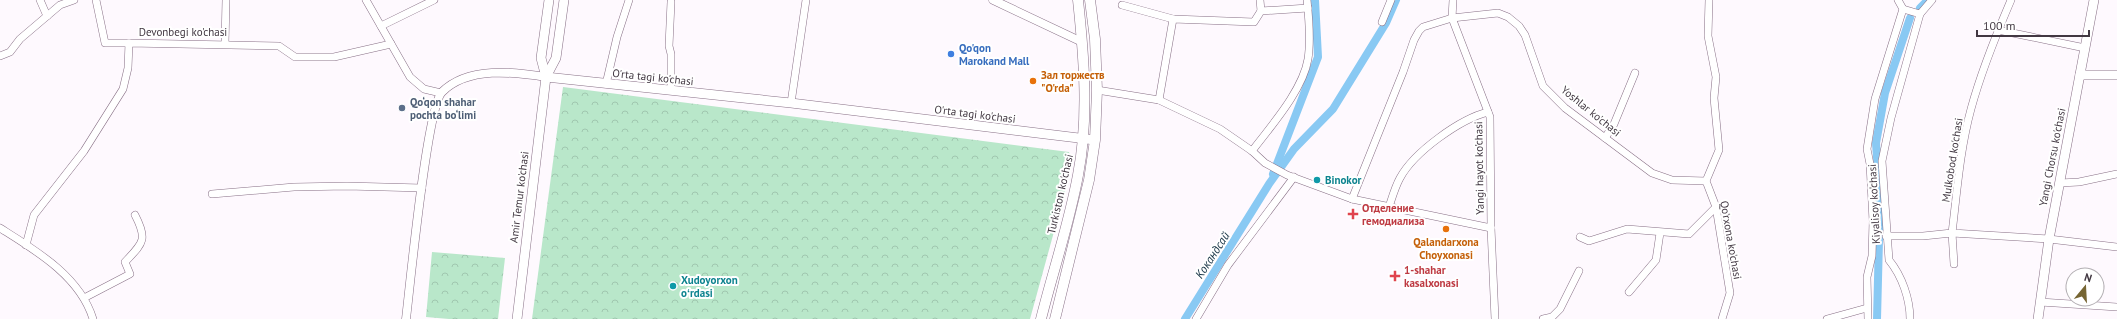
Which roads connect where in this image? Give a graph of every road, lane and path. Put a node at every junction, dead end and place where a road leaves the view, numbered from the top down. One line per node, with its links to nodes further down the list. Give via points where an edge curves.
1 (40, 0): 29 (street)
2 (74, 0): 29 (street, via 60,5)
3 (96, 0): 36 (street, via 105,43)
4 (226, 0): 37 (street)
5 (366, 0): 33 (street)
6 (434, 0): 33 (street)
7 (549, 0): 44 (main road, via 542,58)
8 (564, 0): 44 (main road, via 556,58)
9 (629, 0): 45 (street)
10 (806, 0): 50 (street)
11 (993, 0): 35 (street)
12 (1078, 0): 35 (main road, Turkiston ko'chasi)
13 (1090, 0): 47 (main road)
14 (1260, 0): 27 (street)
15 (1307, 0): 25 (street)
16 (1391, 0): 32 (street)
17 (1453, 0): 30 (street, Yangi hayot ko'chasi)
18 (1709, 0): 58 (street, via 1708,36 1716,77 1714,98 1719,150)
19 (1898, 0): 26 (street)
20 (1932, 0): 28 (street, Kiyalisoy ko'chasi)
21 (2011, 0): 34 (street, Mulkobod ko'chasi)
22 (2094, 0): 39 (main road, Yangi Chorsu ko'chasi)
23 (671, 2): 46 (street, via 668,46 671,54)
24 (1122, 5): 31 (street)
25 (1308, 8): 27 (street); 55 (street, via 1308,59 1300,81 1280,114)
26 (1903, 9): 28 (street); 80 (street, Kiyalisoy ko'chasi, via 1875,100 1866,149 1870,164 1872,221 1872,256 1867,277)
27 (1261, 11): 31 (street, via 1254,22)
28 (1920, 14): 70 (street, Kiyalisoy ko'chasi, via 1891,118 1882,161)
29 (47, 16): 40 (street, via 20,39 10,52)
30 (1452, 18): 51 (street, Yangi hayot ko'chasi); 52 (street, Yoshlar ko'chasi, via 1498,13 1508,17 1525,35 1543,86 1565,108); 62 (street, Yoshlar ko'chasi, via 1423,28 1414,40)
31 (1173, 19): 49 (street)
32 (1382, 22)
33 (381, 26): 38 (street)
34 (1998, 30): 39 (street); 69 (street, Mulkobod ko'chasi, via 1971,109 1961,155)
35 (1082, 42): 53 (main road, Turkiston ko'chasi)
36 (129, 43): 37 (street, Devonbegi ko'chasi); 73 (street, Devonbegi ko'chasi, via 128,68 123,89 84,151 34,215)
37 (225, 44): 38 (street, Devonbegi ko'chasi, via 279,46 295,57 334,57)
38 (391, 44): 48 (street, via 410,77 424,89)
39 (2085, 48): 42 (main road, Yangi Chorsu ko'chasi)
40 (0, 56)
41 (1635, 73): 52 (street, via 1614,124)
42 (2080, 75): 43 (main road); 59 (main road, Yangi Chorsu ko'chasi)
43 (2117, 75)
44 (546, 77): 45 (main road, O'rta tagi ko'chasi); 48 (street, O'rta tagi ko'chasi, via 518,72 471,76 454,82); 84 (main road, Amir Temur ko'chasi)
45 (606, 84): 46 (main road, O'rta tagi ko'chasi)
46 (671, 90): 50 (main road, O'rta tagi ko'chasi)
47 (1097, 90): 49 (street); 54 (main road)
48 (441, 93): 60 (street, via 435,109)
49 (1159, 100): 55 (street, via 1220,129)
50 (791, 103): 53 (main road, O'rta tagi ko'chasi)
51 (1488, 112): 64 (street, via 1459,124 1416,159 1400,177); 67 (street, Yangi hayot ko'chasi)
52 (1605, 138): 58 (street, Yoshlar ko'chasi, via 1652,173 1672,180)
53 (1083, 139): 54 (main road, O'rta tagi ko'chasi); 85 (main road, Turkiston ko'chasi, via 1078,176)
54 (1095, 140): 86 (main road, via 1084,200)
55 (1252, 151): 57 (street, via 1266,163)
56 (2117, 174): 59 (street)
57 (1290, 176): 62 (street); 87 (street, via 1228,265)
58 (1706, 181): 63 (street, Qo'rxona ko'chasi)
59 (2060, 184): 72 (main road, Yangi Chorsu ko'chasi)
60 (422, 188): 61 (street, via 294,187); 83 (street)
61 (212, 194)
62 (1352, 199): 64 (street)
63 (1716, 206): 68 (street, via 1689,234); 90 (street, Qo'rxona ko'chasi, via 1730,293)
64 (1389, 207): 67 (street)
65 (135, 215): 78 (street, via 143,230 141,244 125,262 130,274)
66 (0, 228): 73 (street)
67 (1490, 228): 88 (street, Yangi hayot ko'chasi)
68 (1660, 233): 71 (street, via 1627,229 1589,241); 77 (street, via 1656,260)
69 (1952, 233): 70 (street); 72 (street); 75 (street, Mulkobod ko'chasi)
70 (1886, 236): 93 (street, Kiyalisoy ko'chasi, via 1889,260 1897,270 1910,304)
71 (1580, 237)
72 (2049, 239): 74 (street); 79 (main road, Yangi Chorsu ko'chasi)
73 (26, 245): 78 (street, via 55,267)
74 (2117, 247)
75 (1954, 264)
76 (1579, 271): 89 (street, via 1560,309 1552,317)
77 (1629, 292)
78 (84, 298): 82 (street)
79 (2040, 302): 81 (street); 94 (main road, Yangi Chorsu ko'chasi)
80 (1867, 306): 91 (street); 92 (street, Kiyalisoy ko'chasi)
81 (2117, 307)
82 (93, 319)
83 (406, 319)
84 (517, 319)
85 (1041, 319)
86 (1055, 319)
87 (1196, 319)
88 (1495, 319)
89 (1542, 319)
90 (1722, 319)
91 (1827, 319)
92 (1868, 319)
93 (1910, 319)
94 (2038, 319)

